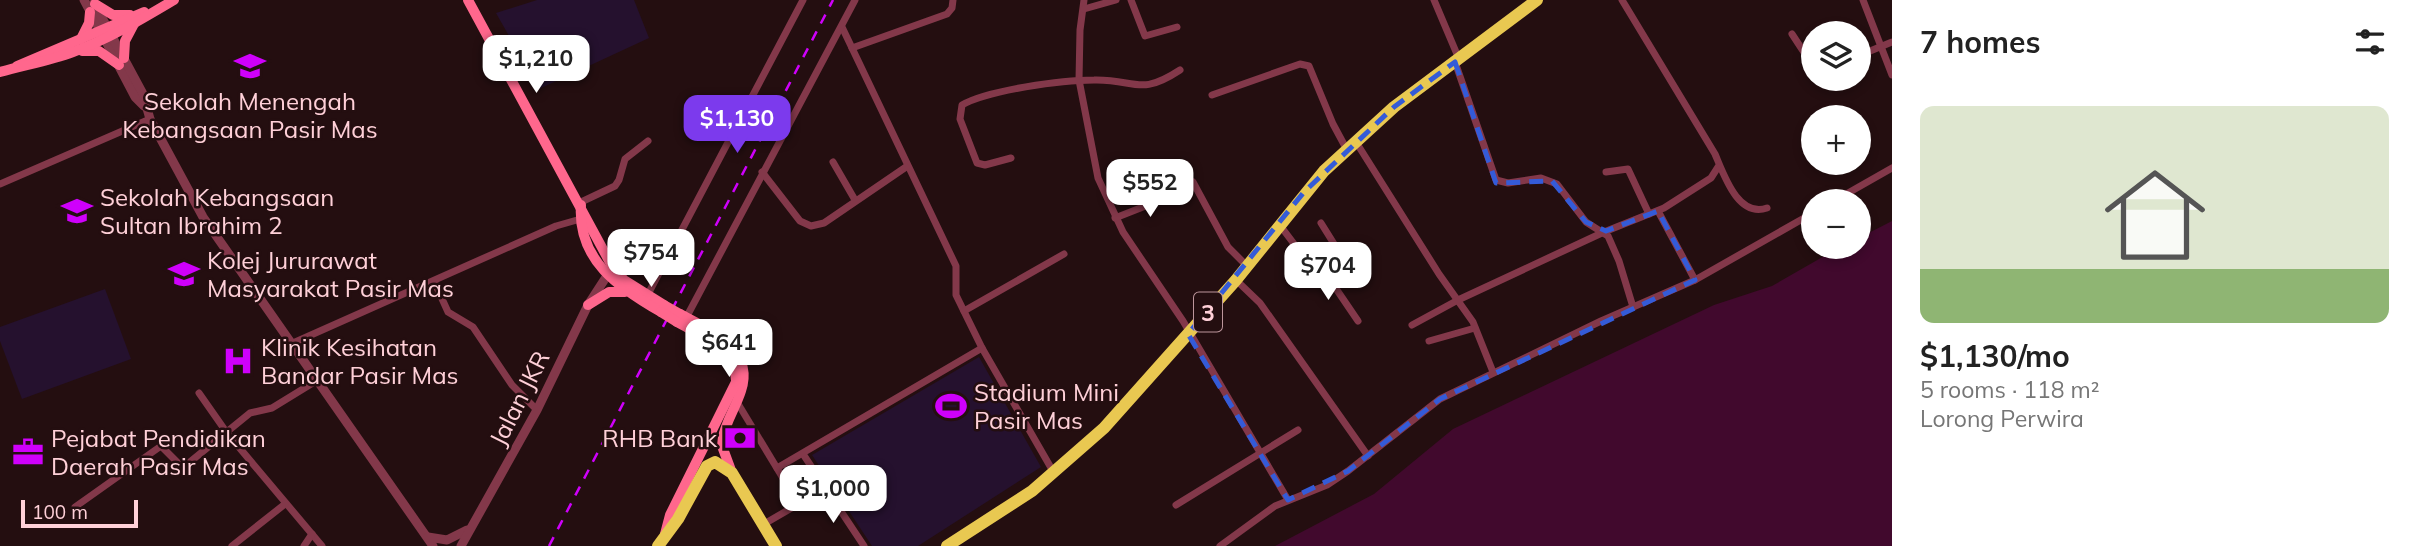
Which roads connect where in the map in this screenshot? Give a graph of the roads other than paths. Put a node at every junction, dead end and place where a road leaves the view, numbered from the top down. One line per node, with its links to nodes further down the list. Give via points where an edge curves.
1 (84, 0): 14 (street)
2 (467, 0): 50 (main road)
3 (803, 0): 67 (street)
4 (855, 0): 16 (street)
5 (953, 0): 23 (street, via 947,14)
6 (1116, 0): 13 (street)
7 (1131, 0): 17 (street, via 1145,36)
8 (1434, 0): 27 (street)
9 (1537, 0): 27 (highway, 3)
10 (1622, 0): 41 (street)
11 (1863, 0): 22 (street)
12 (168, 3): 15 (main road)
13 (1084, 4): 33 (street)
14 (93, 5): 15 (main road); 18 (street); 20 (main road)
15 (136, 19): 18 (main road); 28 (main road)
16 (842, 27): 23 (street); 44 (street)
17 (1177, 27)
18 (107, 33): 20 (main road); 25 (main road); 28 (street)
19 (1792, 34): 24 (street)
20 (81, 39): 29 (main road)
21 (1892, 42): 22 (street)
22 (1882, 47): 26 (street); 32 (street)
23 (852, 48): 40 (street)
24 (1801, 48)
25 (76, 51): 28 (main road, via 99,51); 29 (main road)
26 (1871, 51)
27 (1457, 60): 37 (highway, 3); 58 (street, via 1496,180 1552,180 1586,222)
28 (122, 61): 35 (street, via 135,97)
29 (13, 68): 31 (main road)
30 (1180, 70): 33 (street, via 1142,87)
31 (0, 72)
32 (1892, 75)
33 (1079, 80): 38 (street, via 962,104 960,119 975,160 985,165); 54 (street, via 1094,167)
34 (1212, 95): 37 (street, via 1300,64 1309,66 1333,124)
35 (150, 119): 46 (street); 79 (street, via 203,217)
36 (648, 141): 50 (street, via 625,159 615,186)
37 (1351, 146): 56 (highway, 3); 68 (street)
38 (1011, 158)
39 (833, 162): 49 (street)
40 (906, 167): 49 (street); 72 (street, via 956,266 954,289)
41 (1718, 167): 51 (street, via 1748,208); 52 (street, via 1711,178)
42 (1892, 168): 47 (street)
43 (1606, 172): 52 (street, via 1628,169)
44 (762, 173): 49 (street, via 800,221 811,226 824,223); 73 (street)
45 (1193, 182): 60 (street, via 1228,247)
46 (0, 184)
47 (1855, 189)
48 (1176, 194): 54 (street)
49 (855, 200)
50 (580, 204): 53 (main road)
51 (1767, 208)
52 (1653, 212): 58 (street); 64 (street)
53 (584, 218): 62 (main road); 65 (street)
54 (1115, 218): 77 (street)
55 (1801, 220): 64 (street)
56 (1279, 223): 60 (highway, 3); 61 (street, via 1310,265)
57 (1321, 223): 61 (street, via 1342,255)
58 (1604, 232): 68 (street); 70 (street, via 1619,261)
59 (1064, 254): 72 (street)
60 (1247, 265): 63 (highway, 3)
61 (1322, 268): 74 (street)
62 (609, 271): 66 (main road); 67 (main road); 69 (street, Jalan JKR)
63 (1236, 280): 77 (highway, 3); 91 (street, via 1260,303)
64 (1695, 280): 70 (street)
65 (434, 281): 79 (street); 86 (street, via 448,312 473,327 512,385)
66 (626, 292): 69 (main road, via 609,292); 71 (main road)
67 (647, 296): 71 (main road)
68 (1458, 300): 75 (street); 76 (street)
69 (588, 304): 86 (street, Jalan JKR)
70 (1633, 307): 82 (street)
71 (662, 309): 73 (main road, bridge)
72 (964, 311): 80 (street)
73 (681, 318): 81 (main road)
74 (1357, 321)
75 (1412, 326)
76 (1475, 328): 78 (street); 82 (street)
77 (1188, 334): 89 (street); 95 (highway, 3, via 1104,428)
78 (1429, 341)
79 (293, 343): 83 (street)
80 (982, 348): 90 (street); 95 (street)
81 (735, 357): 85 (main road, via 744,378); 93 (main road, via 734,388)
82 (1493, 372): 91 (street, via 1426,407)
83 (316, 381): 88 (street, via 272,408 250,413); 105 (street)
84 (199, 393): 88 (street)
85 (737, 402): 92 (street); 94 (main road, via 722,446)
86 (537, 410): 103 (street, Jalan JKR)
87 (1298, 430): 89 (street)
88 (227, 433): 99 (street); 101 (street, via 183,466 161,446)
89 (1259, 453): 97 (street); 100 (street)
90 (803, 454): 92 (street); 96 (street)
91 (1368, 456): 97 (street, via 1327,485)
92 (778, 467): 98 (street)
93 (700, 468): 94 (highway, via 719,463); 106 (main road, via 670,515); 106 (highway, via 678,519)
94 (732, 472): 102 (highway)
95 (1054, 474): 114 (highway, 3)
96 (826, 488): 98 (street); 113 (street)
97 (1288, 500): 115 (street)
98 (798, 503): 102 (street)
99 (285, 504): 104 (street); 107 (street)
100 (1176, 505)
101 (75, 507)
102 (764, 524): 112 (highway)
103 (470, 527): 105 (street, via 447,540); 111 (street, Jalan JKR)
104 (312, 534): 108 (street); 109 (street)
105 (428, 537): 110 (street)
106 (661, 541)
107 (232, 546)
108 (304, 546)
109 (322, 546)
110 (433, 546)
111 (461, 546)
112 (776, 546)
113 (864, 546)
114 (947, 546)
115 (1220, 546)

